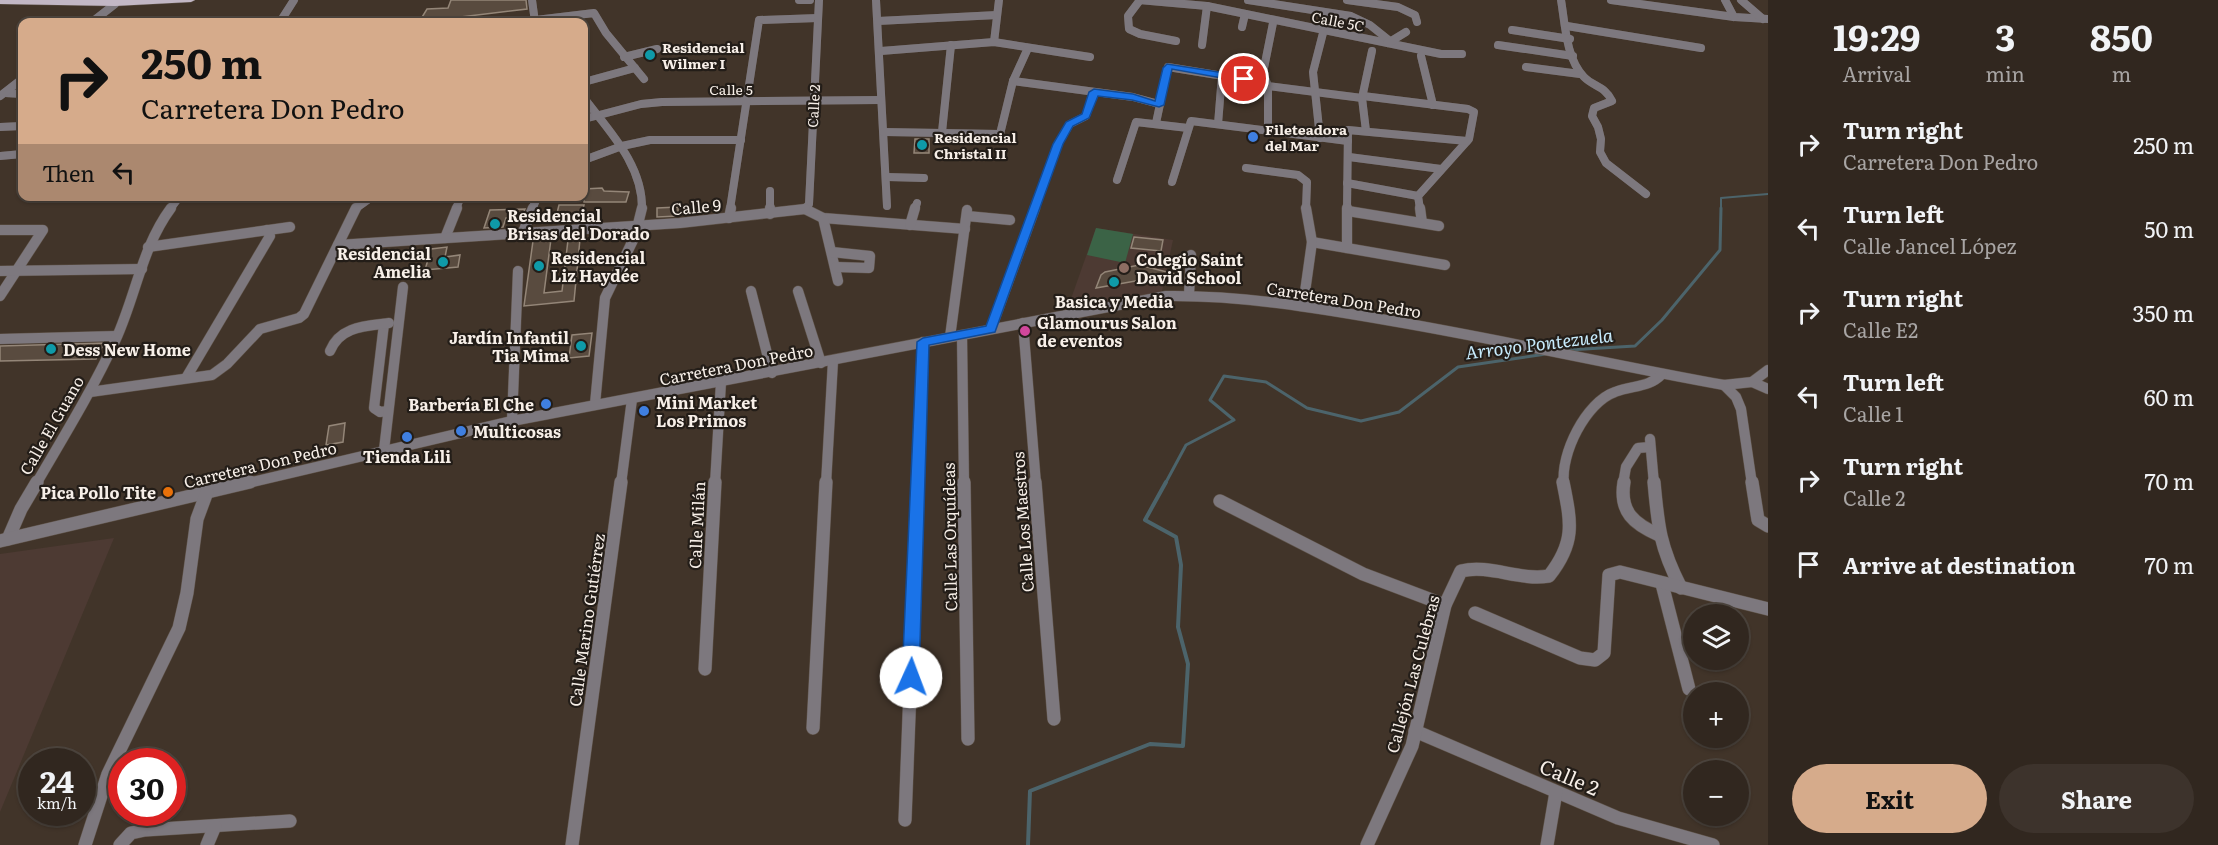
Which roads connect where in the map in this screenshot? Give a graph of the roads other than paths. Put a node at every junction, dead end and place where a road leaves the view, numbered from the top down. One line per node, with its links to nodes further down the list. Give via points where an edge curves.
1 (191, 0): 17 (main road)
2 (294, 0): 24 (street)
3 (532, 0): 25 (street)
4 (799, 0): 5 (street)
5 (810, 0)
6 (819, 0): 27 (street, Calle 2)
7 (876, 0): 29 (street)
8 (999, 0): 21 (street)
9 (1139, 0): 19 (street, Calle 5C); 38 (street, via 1129,11 1126,22 1130,29)
10 (1248, 0): 40 (street, via 1351,16 1370,25)
11 (1347, 0): 30 (street, via 1405,9 1415,15)
12 (1561, 0): 32 (street)
13 (1611, 0): 22 (street)
14 (1725, 0): 22 (street)
15 (1741, 0): 28 (street)
16 (0, 2): 18 (main road)
17 (126, 2): 18 (main road)
18 (115, 4): 23 (street)
19 (1208, 6): 20 (street, Calle 5C); 42 (street)
20 (1245, 14): 33 (street); 40 (street, Calle 5C)
21 (997, 15): 29 (street); 39 (street)
22 (1734, 17): 28 (street)
23 (97, 18)
24 (283, 18)
25 (534, 18)
26 (561, 18): 52 (street, via 594,13)
27 (818, 18): 69 (street, Calle 2); 71 (street, via 759,20)
28 (1766, 19)
29 (878, 21): 47 (street)
30 (1417, 22)
31 (1273, 23): 62 (street, via 1263,73)
32 (1567, 26): 37 (street); 45 (street)
33 (1242, 27)
34 (1512, 30): 37 (street)
35 (1406, 32): 40 (street)
36 (1323, 33): 64 (street, via 1313,72)
37 (1570, 39): 51 (street)
38 (1176, 41)
39 (994, 42): 41 (street); 44 (street)
40 (1389, 42): 49 (street, Calle 5C, via 1441,54)
41 (951, 45): 47 (street); 83 (street)
42 (1202, 45)
43 (1498, 45): 51 (street)
44 (1029, 48): 53 (street); 60 (street)
45 (1701, 48)
46 (657, 49): 52 (street)
47 (880, 51): 68 (street)
48 (1371, 51): 67 (street)
49 (1462, 54)
50 (1421, 56): 73 (street)
51 (1573, 56): 56 (street)
52 (624, 57): 55 (street)
53 (1090, 57)
54 (1526, 67): 56 (street)
55 (635, 68): 58 (street); 59 (street)
56 (1580, 74): 102 (street, via 1601,85 1611,97 1612,101 1594,108 1592,116 1606,163)
57 (1222, 75): 62 (street); 70 (street, via 1168,67); 78 (street)
58 (644, 79)
59 (588, 81)
60 (1013, 81): 63 (street); 83 (street, via 1000,134)
61 (18, 82): 66 (street)
62 (1267, 85): 64 (street); 84 (street)
63 (1094, 92): 70 (street); 148 (street, via 1086,116 1070,124 1058,144)
64 (1316, 93): 67 (street); 85 (street)
65 (18, 94): 66 (street)
66 (2, 95)
67 (1362, 97): 73 (street); 81 (street)
68 (881, 100): 69 (street, Calle 5); 82 (street)
69 (813, 101): 71 (street, Calle 5); 110 (street, Calle 2, via 809,204)
70 (1160, 101): 76 (street)
71 (747, 102): 74 (street, Calle 5, via 662,102); 86 (street)
72 (588, 104): 74 (street)
73 (1433, 105): 88 (street, via 1472,110)
74 (596, 116): 75 (street, Calle 5); 89 (street)
75 (588, 118)
76 (1156, 123): 77 (street); 98 (street, via 1137,121)
77 (1190, 124): 78 (street); 99 (street)
78 (1218, 124): 84 (street)
79 (18, 126): 80 (street)
80 (0, 127)
81 (1366, 131): 87 (street, via 1348,130); 88 (street)
82 (885, 132): 83 (street); 96 (street)
83 (942, 132)
84 (1268, 132): 85 (street)
85 (1320, 138): 87 (street)
86 (741, 140): 89 (street, via 650,140); 113 (street)
87 (1348, 141): 92 (street)
88 (1467, 141): 95 (street)
89 (622, 146): 93 (street); 119 (street, via 640,187 644,213)
90 (18, 154): 91 (street)
91 (0, 156)
92 (1349, 157): 95 (street); 100 (street)
93 (588, 159)
94 (1246, 168): 126 (street, via 1306,180 1306,215)
95 (1441, 169): 103 (street)
96 (887, 177): 97 (street); 109 (street)
97 (924, 178)
98 (1117, 180)
99 (1172, 182)
100 (1347, 183): 103 (street); 111 (street)
101 (770, 191): 112 (street)
102 (1646, 194)
103 (1418, 196): 116 (street)
104 (176, 201): 128 (street, Calle El Guano)
105 (368, 201): 127 (street, via 356,207)
106 (459, 201): 125 (street)
107 (536, 201): 124 (street)
108 (916, 203): 117 (street)
109 (887, 206)
110 (805, 209): 112 (street, Calle 9); 114 (street)
111 (1348, 211): 116 (street); 129 (street)
112 (770, 214): 113 (street, Calle 9)
113 (729, 218): 119 (street, Calle 9)
114 (823, 218): 117 (street); 130 (street)
115 (1010, 220): 121 (street, Calle Las Orquídeas, via 967,213)
116 (1422, 223): 120 (street)
117 (910, 225): 121 (street)
118 (290, 226): 123 (street)
119 (640, 226): 124 (street, Calle 9); 165 (street, via 606,296)
120 (1439, 226)
121 (965, 229): 150 (street, Calle Las Orquídeas)
122 (0, 230): 135 (street, via 43,230)
123 (267, 230): 128 (street); 158 (street, via 270,236)
124 (524, 232): 125 (street, Calle 9)
125 (445, 238): 127 (street, Calle 9)
126 (1312, 242): 129 (street); 144 (street)
127 (338, 245): 158 (street, via 300,319 263,327 227,367 212,375)
128 (148, 247): 134 (street, Calle El Guano)
129 (1347, 248): 132 (street)
130 (831, 252): 133 (street); 133 (street, via 870,256 869,268)
131 (1191, 255): 143 (street)
132 (1445, 265)
133 (836, 267): 138 (street)
134 (142, 269): 135 (street); 149 (street, Calle El Guano)
135 (18, 270): 136 (street); 142 (street)
136 (0, 271)
137 (518, 271): 167 (street)
138 (838, 281)
139 (403, 287): 145 (street)
140 (751, 291): 156 (street)
141 (798, 291): 154 (street)
142 (0, 296)
143 (1189, 296): 144 (street, Carretera Don Pedro); 146 (street, Carretera Don Pedro)
144 (1303, 306): 157 (street, Carretera Don Pedro, via 1485,337)
145 (398, 322): 147 (street); 166 (street)
146 (1023, 322): 148 (street, Carretera Don Pedro); 181 (street, Calle Los Maestros)
147 (384, 324): 153 (street, via 342,332 334,339); 166 (street, via 374,408)
148 (991, 329): 150 (street, Carretera Don Pedro)
149 (117, 336): 151 (street); 163 (street, Calle El Guano)
150 (956, 336): 152 (street, Carretera Don Pedro); 184 (street, Calle Las Orquídeas)
151 (0, 339)
152 (923, 342): 154 (street, Carretera Don Pedro); 186 (street)
153 (330, 351)
154 (827, 362): 156 (street, Carretera Don Pedro); 182 (street)
155 (1768, 370): 160 (street)
156 (772, 373): 159 (street, Carretera Don Pedro)
157 (1662, 374): 161 (street); 176 (street, Callejón Las Culebras, via 1650,385 1609,395 1590,411 1564,458 1563,482 1571,515 1569,543 1549,576 1535,580 1470,568 1461,571)
158 (186, 378): 163 (street)
159 (721, 382): 164 (street, Carretera Don Pedro); 179 (street, Calle Milán)
160 (1752, 382): 161 (street); 162 (street)
161 (1724, 385): 171 (street, via 1741,409 1758,520)
162 (1768, 389)
163 (90, 392): 173 (street, Calle El Guano)
164 (632, 399): 165 (street, Carretera Don Pedro); 192 (street, Calle Marino Gutiérrez)
165 (595, 404): 167 (street, Carretera Don Pedro)
166 (388, 411): 168 (street)
167 (512, 421): 168 (street, Carretera Don Pedro)
168 (384, 450): 169 (street, Carretera Don Pedro)
169 (207, 492): 173 (street, Carretera Don Pedro); 189 (street, via 197,519 179,628 108,774)
170 (1220, 501): 176 (street, via 1363,574)
171 (1768, 525)
172 (1659, 535): 172 (street, via 1650,443 1638,448 1626,466 1622,492 1629,516 1638,526); 175 (street)
173 (4, 540)
174 (1662, 584): 175 (street); 178 (street, via 1620,572 1609,575 1604,653 1595,660 1580,658); 180 (street)
175 (1681, 588): 177 (street)
176 (1445, 605): 183 (street, Callejón Las Culebras)
177 (1768, 609)
178 (1475, 613)
179 (705, 669)
180 (1687, 682)
181 (1054, 719)
182 (813, 728)
183 (1415, 731): 185 (street, Calle 2); 193 (street, Callejón Las Culebras, via 1412,746)
184 (968, 739)
185 (1556, 792): 194 (street); 195 (street, Calle 2, via 1618,818)
186 (905, 820)
187 (290, 821): 188 (street)
188 (215, 826): 190 (street, via 145,830 131,833); 191 (street)
189 (85, 845)
190 (120, 845)
191 (207, 845)
192 (572, 845)
193 (1367, 845)
194 (1547, 845)
195 (1713, 845)

